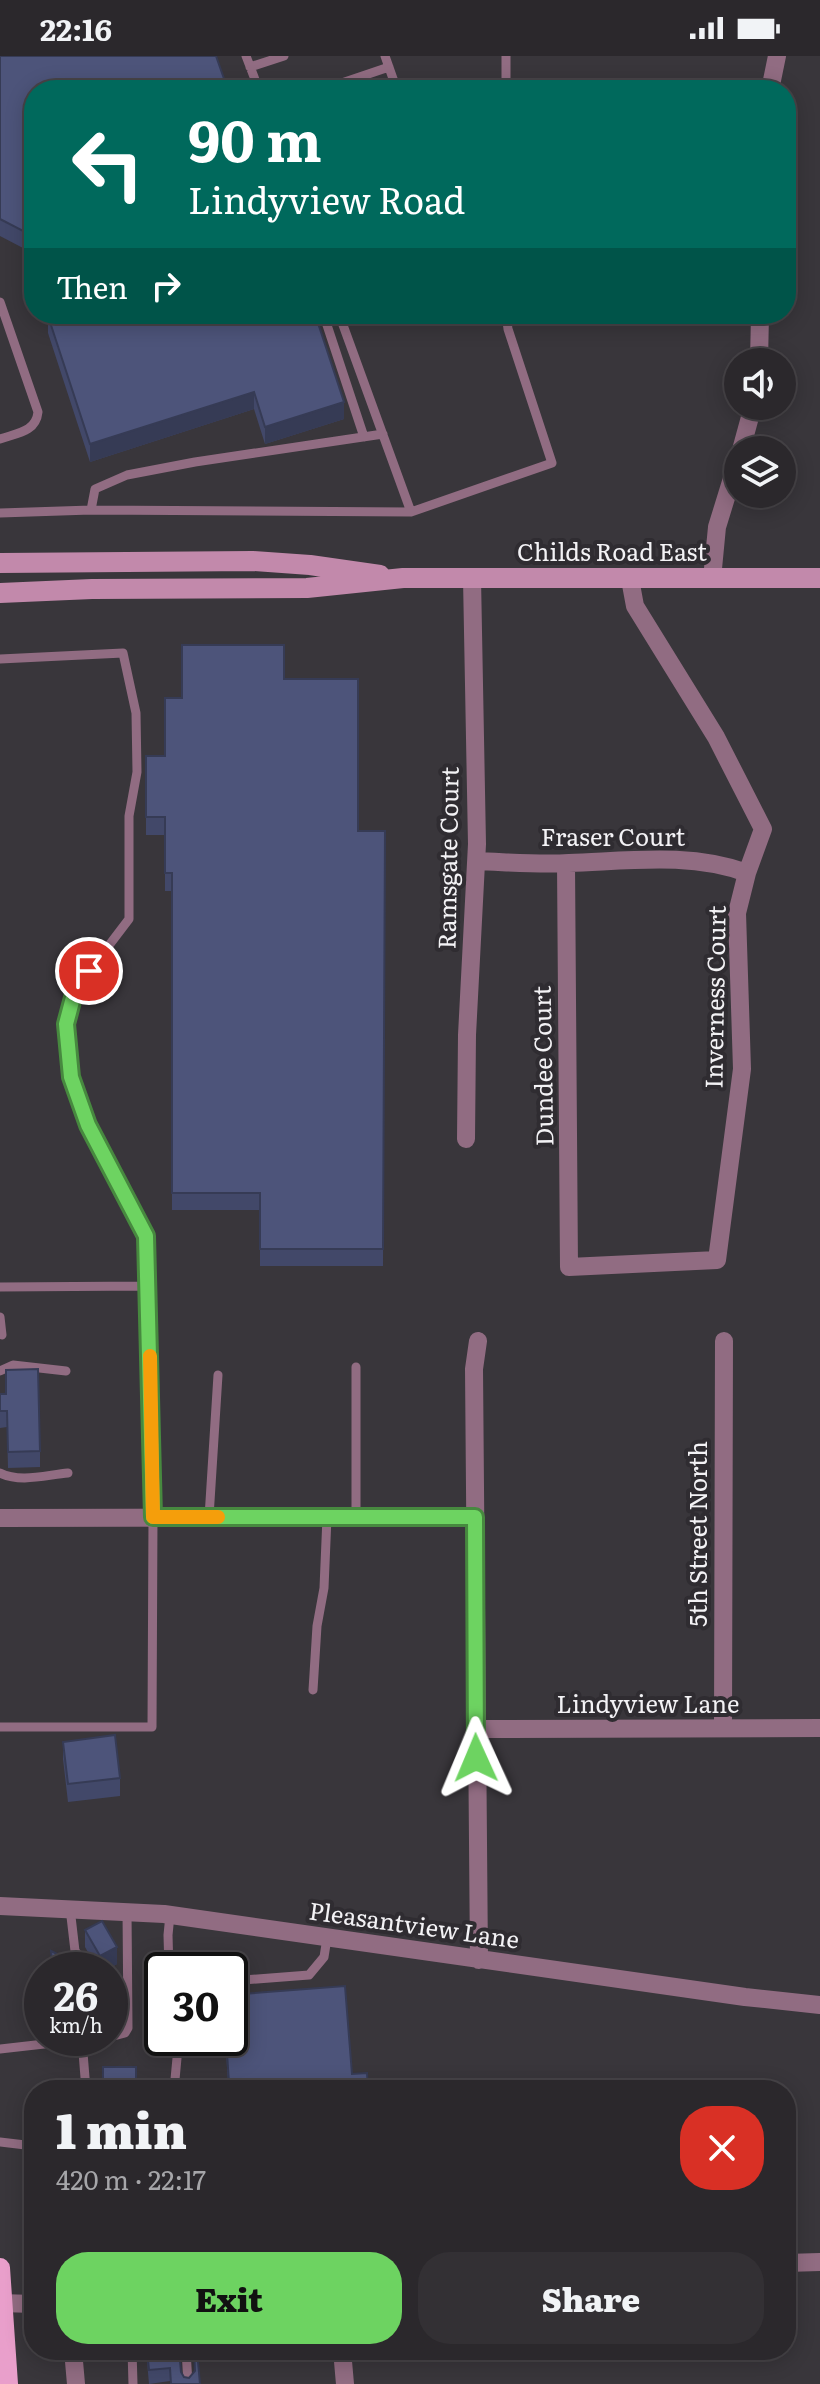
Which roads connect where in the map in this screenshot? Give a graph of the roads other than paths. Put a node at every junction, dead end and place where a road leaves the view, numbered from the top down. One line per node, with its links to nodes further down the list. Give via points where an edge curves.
1 (246, 56): 7 (lane)
2 (284, 56): 7 (lane)
3 (385, 56): 8 (lane)
4 (499, 56): 9 (lane)
5 (506, 56): 9 (lane)
6 (777, 56): 13 (street)
7 (250, 67): 10 (lane)
8 (389, 67): 11 (lane); 12 (lane)
9 (506, 78)
10 (255, 80)
11 (351, 80)
12 (394, 80)
13 (772, 80)
14 (0, 302): 22 (lane, via 38,412 32,428)
15 (327, 324): 21 (lane)
16 (343, 324): 20 (lane)
17 (507, 324): 25 (lane, via 552,463)
18 (760, 324): 19 (street)
19 (759, 348)
20 (383, 434): 21 (lane); 25 (lane)
21 (364, 437): 24 (lane, via 127,475 95,489)
22 (0, 439)
23 (724, 504): 32 (street)
24 (91, 510): 25 (lane); 26 (lane)
25 (411, 512)
26 (0, 513)
27 (0, 563): 28 (street, Childs Road East, via 253,561)
28 (403, 578): 29 (street, Childs Road East); 33 (street, Childs Road East, via 307,588)
29 (472, 578): 31 (street, Childs Road East); 35 (street, Ramsgate Court)
30 (820, 578): 32 (street, Childs Road East)
31 (630, 579): 32 (street, Childs Road East); 37 (street, Inverness Court, via 635,606 716,737 763,829)
32 (712, 579)
33 (0, 593)
34 (0, 659): 40 (lane, via 123,653 137,728 129,816 129,919 75,990 66,1024 71,1077 88,1125 146,1236)
35 (477, 861): 36 (street, Fraser Court); 38 (street, Ramsgate Court)
36 (566, 864): 37 (street, Fraser Court, via 690,860); 39 (street, Dundee Court, via 569,1267)
37 (747, 873): 39 (street, Inverness Court, via 737,913 742,1069)
38 (466, 1139)
39 (717, 1260)
40 (148, 1286): 41 (lane); 52 (lane)
41 (0, 1287)
42 (0, 1317): 43 (lane)
43 (2, 1335)
44 (478, 1341): 56 (street)
45 (724, 1341): 60 (street, 5th Street North)
46 (356, 1367): 55 (lane)
47 (0, 1371): 48 (lane, via 13,1365)
48 (66, 1371)
49 (218, 1375): 53 (lane)
50 (0, 1473): 51 (lane, via 13,1478)
51 (68, 1473)
52 (153, 1517): 53 (street); 57 (street); 59 (lane, via 152,1727)
53 (209, 1517): 54 (street)
54 (327, 1517): 55 (street); 58 (lane)
55 (356, 1517): 56 (street)
56 (475, 1517): 62 (street)
57 (0, 1518)
58 (313, 1690)
59 (0, 1727)
60 (723, 1728): 61 (street, Lindyview Lane); 62 (street, Lindyview Lane)
61 (820, 1728)
62 (476, 1729): 71 (street)
63 (0, 1906): 64 (street, Pleasantview Lane)
64 (70, 1908): 65 (street, Pleasantview Lane); 68 (lane)
65 (127, 1911): 66 (street, Pleasantview Lane); 69 (lane)
66 (170, 1915): 67 (street, Pleasantview Lane); 70 (lane)
67 (327, 1938): 71 (street, Pleasantview Lane); 72 (lane, via 324,1957 309,1975)
68 (76, 1952)
69 (127, 1952)
70 (168, 1952)
71 (479, 1960): 73 (street, Pleasantview Lane)
72 (248, 1980)
73 (820, 2005)
74 (24, 2046): 75 (lane)
75 (0, 2049)
76 (83, 2056): 78 (lane)
77 (177, 2056): 79 (lane)
78 (85, 2080)
79 (175, 2080)
80 (0, 2142): 81 (lane)
81 (24, 2145)
82 (820, 2262): 83 (street)
83 (796, 2263)
84 (0, 2268): 85 (main road)
85 (1, 2303): 86 (street); 91 (main road)
86 (24, 2304)
87 (74, 2360): 92 (street)
88 (132, 2360): 93 (lane)
89 (187, 2360): 94 (lane)
90 (343, 2360): 95 (street)
91 (8, 2384)
92 (76, 2384)
93 (133, 2384)
94 (188, 2384)
95 (345, 2384)

